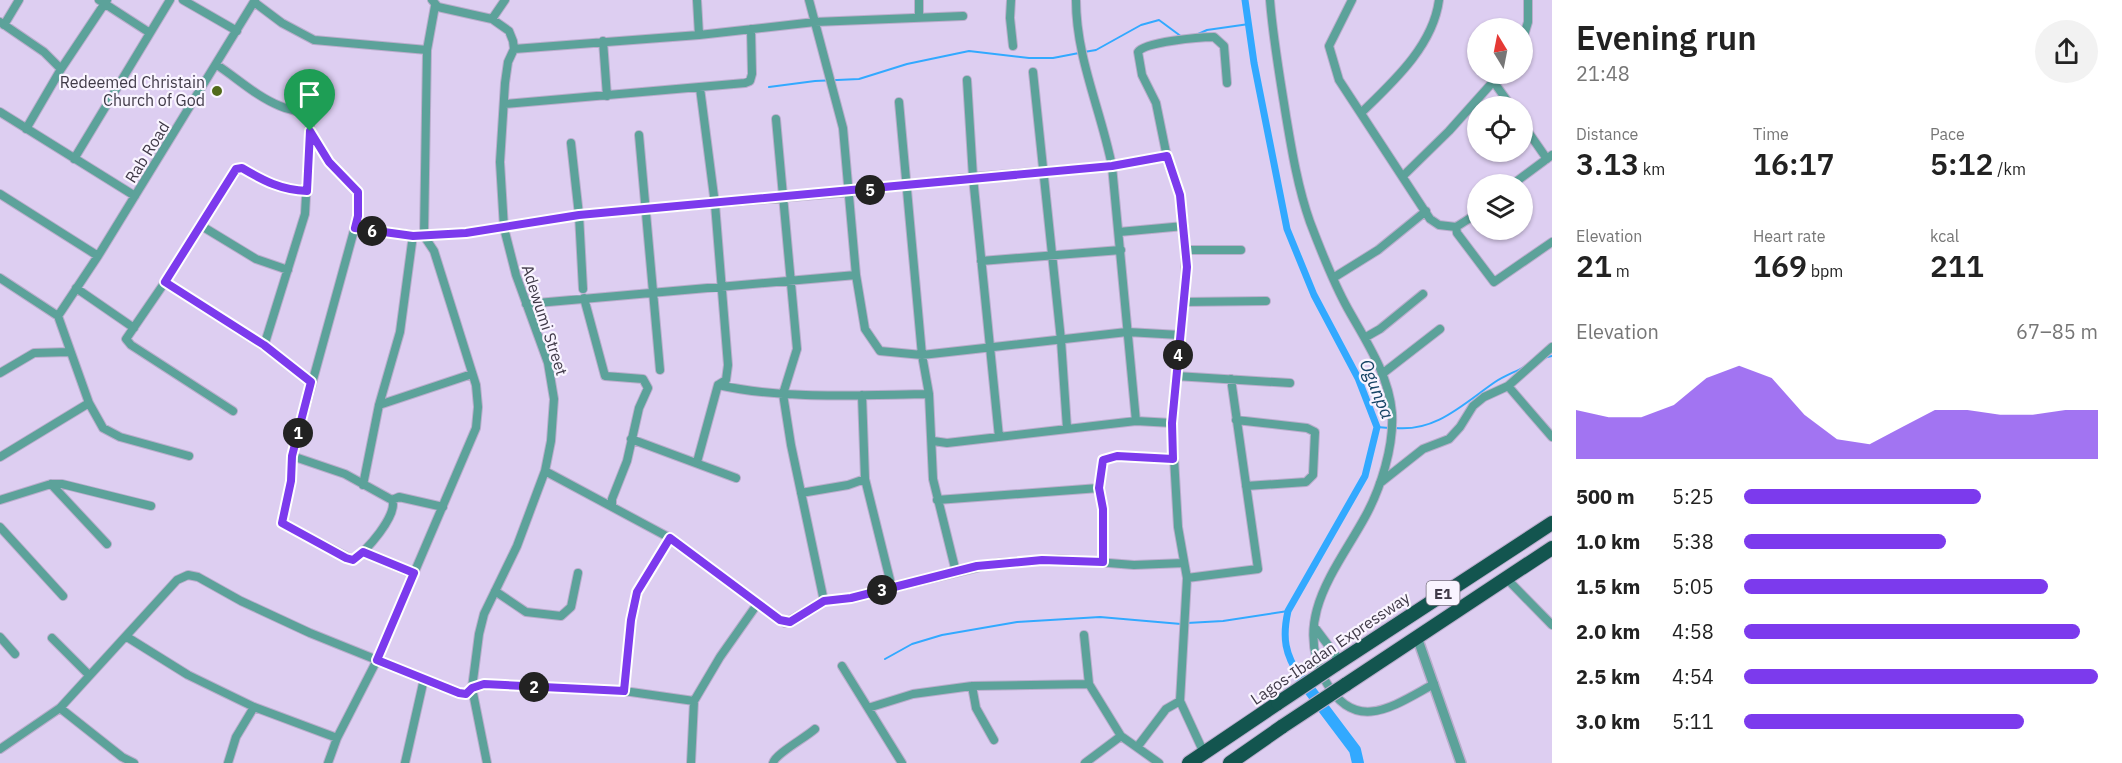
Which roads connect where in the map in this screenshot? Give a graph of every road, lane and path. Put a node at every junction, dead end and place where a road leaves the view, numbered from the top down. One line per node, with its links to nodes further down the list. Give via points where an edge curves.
1 (19, 0): 22 (street)
2 (170, 0): 25 (street)
3 (183, 0): 24 (street)
4 (505, 0): 20 (street)
5 (697, 0): 26 (street)
6 (809, 0): 21 (street)
7 (919, 0): 18 (street)
8 (1011, 0): 28 (street)
9 (1076, 0): 52 (street, via 1085,71)
10 (1270, 0): 86 (street, via 1300,191)
11 (1352, 0): 42 (street, via 1329,46 1339,81)
12 (1439, 0): 42 (street, via 1420,47)
13 (1528, 0): 19 (street)
14 (104, 1): 25 (street); 32 (street)
15 (254, 1): 24 (street, Rab Road); 30 (street, via 314,40)
16 (434, 3): 20 (street); 30 (street)
17 (963, 15): 18 (street)
18 (919, 16): 21 (street)
19 (1528, 18)
20 (492, 19): 29 (street, via 509,31)
21 (815, 22): 23 (street); 59 (street, via 843,128)
22 (2, 23): 32 (street)
23 (751, 29): 26 (street); 37 (street, via 750,81)
24 (237, 31): 31 (street, Rab Road)
25 (150, 33): 51 (street)
26 (699, 35): 27 (street)
27 (603, 41): 29 (street); 38 (street)
28 (1013, 46)
29 (514, 49): 40 (street, Adewumi Street, via 508,62)
30 (427, 50): 75 (street)
31 (216, 65): 45 (street, via 277,105 307,116); 61 (street, Rab Road)
32 (61, 69): 44 (street)
33 (1033, 72): 53 (street)
34 (967, 80): 56 (street)
35 (1227, 82): 49 (street, via 1224,46 1214,37 1140,48 1137,57 1156,103)
36 (1491, 84): 55 (street)
37 (700, 88): 38 (street); 63 (street)
38 (607, 96): 40 (street)
39 (899, 102): 57 (street)
40 (505, 104): 72 (street, Adewumi Street, via 500,162)
41 (0, 112): 44 (street)
42 (1361, 113): 55 (street)
43 (776, 119): 62 (street)
44 (26, 129): 51 (street)
45 (310, 131): 58 (street); 71 (street, via 329,162 358,192)
46 (639, 135): 64 (street)
47 (1533, 137): 50 (street)
48 (571, 143): 66 (street)
49 (1167, 156): 52 (street); 69 (street, via 1180,195)
50 (1549, 157): 54 (street)
51 (74, 159): 61 (street)
52 (1112, 166): 53 (street); 73 (street)
53 (1042, 171): 56 (street); 81 (street)
54 (1526, 174)
55 (1404, 175): 65 (street)
56 (973, 177): 57 (street); 82 (street)
57 (907, 186): 59 (street); 109 (street)
58 (307, 191): 68 (street, via 271,185 242,168 236,169); 83 (street, via 305,214)
59 (850, 192): 62 (street); 84 (street)
60 (0, 194): 80 (street)
61 (135, 195): 80 (street, Rab Road)
62 (785, 198): 63 (street); 87 (street)
63 (715, 204): 64 (street); 91 (street)
64 (646, 209): 66 (street); 92 (street)
65 (1426, 211): 70 (street, via 1439,225); 86 (street, via 1378,250)
66 (579, 215): 72 (street); 90 (street)
67 (1467, 220): 70 (street)
68 (200, 225): 83 (street, via 256,259); 88 (street)
69 (1184, 226): 73 (street); 78 (street)
70 (1456, 227): 76 (street, via 1494,282)
71 (355, 228): 74 (street); 116 (street)
72 (504, 228): 75 (street); 97 (street, Adewumi Street)
73 (1119, 232): 77 (street)
74 (413, 236): 75 (street); 124 (street, via 399,332)
75 (424, 236): 112 (street, via 434,251)
76 (1552, 242)
77 (1121, 250): 81 (street); 101 (street)
78 (1185, 250): 79 (street); 96 (street)
79 (1240, 250)
80 (98, 256): 89 (street, Rab Road)
81 (1051, 256): 82 (street); 104 (street)
82 (981, 261): 107 (street)
83 (288, 270): 105 (street)
84 (856, 275): 87 (street); 109 (street, via 865,329 874,345 880,351)
85 (0, 278): 98 (street)
86 (1333, 278): 103 (street)
87 (789, 279): 91 (street); 120 (street, via 797,350)
88 (165, 282): 99 (street); 105 (street)
89 (76, 288): 98 (street, Rab Road); 99 (street)
90 (583, 289)
91 (721, 289): 92 (street); 118 (street, via 728,364 726,380)
92 (654, 294): 94 (street); 110 (street)
93 (1423, 294): 103 (street)
94 (584, 298): 97 (street); 132 (street, via 606,376 638,377 648,388)
95 (1266, 301): 96 (street)
96 (1183, 303): 102 (street)
97 (526, 304): 139 (street, Adewumi Street, via 552,380 551,441)
98 (58, 316): 108 (street)
99 (134, 328): 125 (street, via 126,339 128,342)
100 (1440, 329): 113 (street)
101 (1127, 332): 102 (street); 104 (street); 127 (street)
102 (1180, 335): 114 (street)
103 (1366, 337): 113 (street)
104 (1061, 340): 107 (street); 129 (street)
105 (264, 345): 116 (street)
106 (1552, 347): 119 (street)
107 (991, 348): 109 (street); 130 (street)
108 (69, 352): 111 (street, via 33,353); 123 (street)
109 (922, 355): 121 (street)
110 (660, 370)
111 (0, 373)
112 (472, 374): 124 (street); 153 (street, via 478,407 476,428)
113 (1382, 374): 142 (street, via 1392,412 1389,449)
114 (1176, 376): 115 (street); 128 (street)
115 (1231, 379): 117 (street); 126 (street)
116 (311, 382): 135 (street)
117 (1290, 383)
118 (718, 385): 120 (street); 138 (street)
119 (1508, 386): 131 (street); 142 (street, via 1473,406 1449,439 1423,449)
120 (783, 394): 122 (street); 147 (street)
121 (929, 394): 122 (street); 133 (street)
122 (862, 395): 141 (street)
123 (89, 403): 134 (street, via 109,433); 136 (street)
124 (379, 405): 144 (street)
125 (233, 411)
126 (1236, 420): 145 (street); 145 (street, via 1315,432 1313,475 1306,482)
127 (1136, 421): 128 (street); 129 (street)
128 (1172, 423): 137 (street)
129 (1067, 428): 130 (street)
130 (999, 437): 133 (street)
131 (1552, 438)
132 (631, 439): 138 (street); 152 (street)
133 (933, 441): 150 (street, via 931,462)
134 (189, 456)
135 (292, 456): 144 (street, via 345,474); 159 (street, via 282,523 346,558 353,560)
136 (0, 457)
137 (1173, 459): 146 (street, via 1108,456 1103,460); 161 (street)
138 (697, 462): 140 (street)
139 (545, 471): 152 (street); 168 (street, Adewumi Street)
140 (736, 478)
141 (865, 479): 147 (street); 167 (street)
142 (1380, 481): 172 (street, via 1365,516 1320,595)
143 (51, 484): 148 (street); 151 (street); 157 (street)
144 (363, 485): 149 (street)
145 (1246, 486): 165 (street, via 1258,569)
146 (1099, 488): 150 (street); 160 (street)
147 (801, 493): 170 (street)
148 (0, 500)
149 (392, 500): 153 (street, via 399,497); 159 (street, via 393,513)
150 (937, 500): 162 (street)
151 (151, 506)
152 (612, 506): 156 (street)
153 (443, 507): 163 (street)
154 (1552, 523): 181 (highway, Lagos-Ibadan Expressway / E1)
155 (0, 527): 169 (street)
156 (670, 538): 171 (street); 189 (street, via 637,592)
157 (107, 544)
158 (1552, 548): 166 (highway, E1)
159 (363, 552): 163 (street)
160 (1103, 562): 161 (street); 162 (street, via 997,563)
161 (1184, 563): 165 (street)
162 (956, 572): 167 (street)
163 (414, 573): 180 (street)
164 (578, 573): 168 (street, via 571,607 561,616 526,612)
165 (1188, 578): 190 (street)
166 (1506, 578): 173 (street); 177 (highway, E1)
167 (892, 588): 170 (street)
168 (495, 591): 188 (street, Adewumi Street, via 479,634)
169 (63, 596)
170 (824, 601): 171 (street, via 785,623)
171 (758, 603): 191 (street)
172 (1314, 624): 181 (street); 186 (street, via 1317,660 1327,683 1340,700 1354,709 1372,713 1388,709)
173 (1552, 625)
174 (1084, 635): 185 (street)
175 (0, 637): 179 (street)
176 (127, 637): 180 (street, via 177,580 188,575); 183 (street); 192 (street, via 188,675)
177 (1417, 637): 186 (street); 214 (highway, E1, bridge)
178 (52, 638): 183 (street)
179 (15, 654)
180 (377, 660): 184 (street); 197 (street)
181 (1337, 663): 201 (highway, Lagos-Ibadan Expressway / E1, bridge)
182 (842, 666): 194 (street)
183 (89, 675): 193 (street)
184 (424, 679): 188 (street, via 459,693 466,694); 206 (street)
185 (1089, 684): 187 (street); 196 (street)
186 (1434, 684): 215 (street)
187 (972, 686): 194 (street, via 913,694); 198 (street, via 976,708)
188 (472, 688): 189 (street, via 500,684); 207 (street, Adewumi Street)
189 (624, 691): 191 (street)
190 (1180, 700): 199 (street, via 1164,711); 201 (street)
191 (694, 701): 208 (street)
192 (254, 706): 197 (street); 204 (street)
193 (60, 708): 200 (street); 202 (street)
194 (868, 708): 210 (street)
195 (815, 729): 209 (street, via 799,744 778,754)
196 (1121, 736): 199 (street); 211 (street)
197 (337, 738): 205 (street)
198 (994, 740)
199 (1138, 746): 212 (street)
200 (0, 749)
201 (1204, 753): 213 (highway, Lagos-Ibadan Expressway / E1)
202 (121, 760): 203 (street)
203 (134, 763)
204 (228, 763)
205 (328, 763)
206 (405, 763)
207 (487, 763)
208 (691, 763)
209 (773, 763)
210 (902, 763)
211 (1085, 763)
212 (1159, 763)
213 (1189, 763)
214 (1230, 763)
215 (1461, 763)

